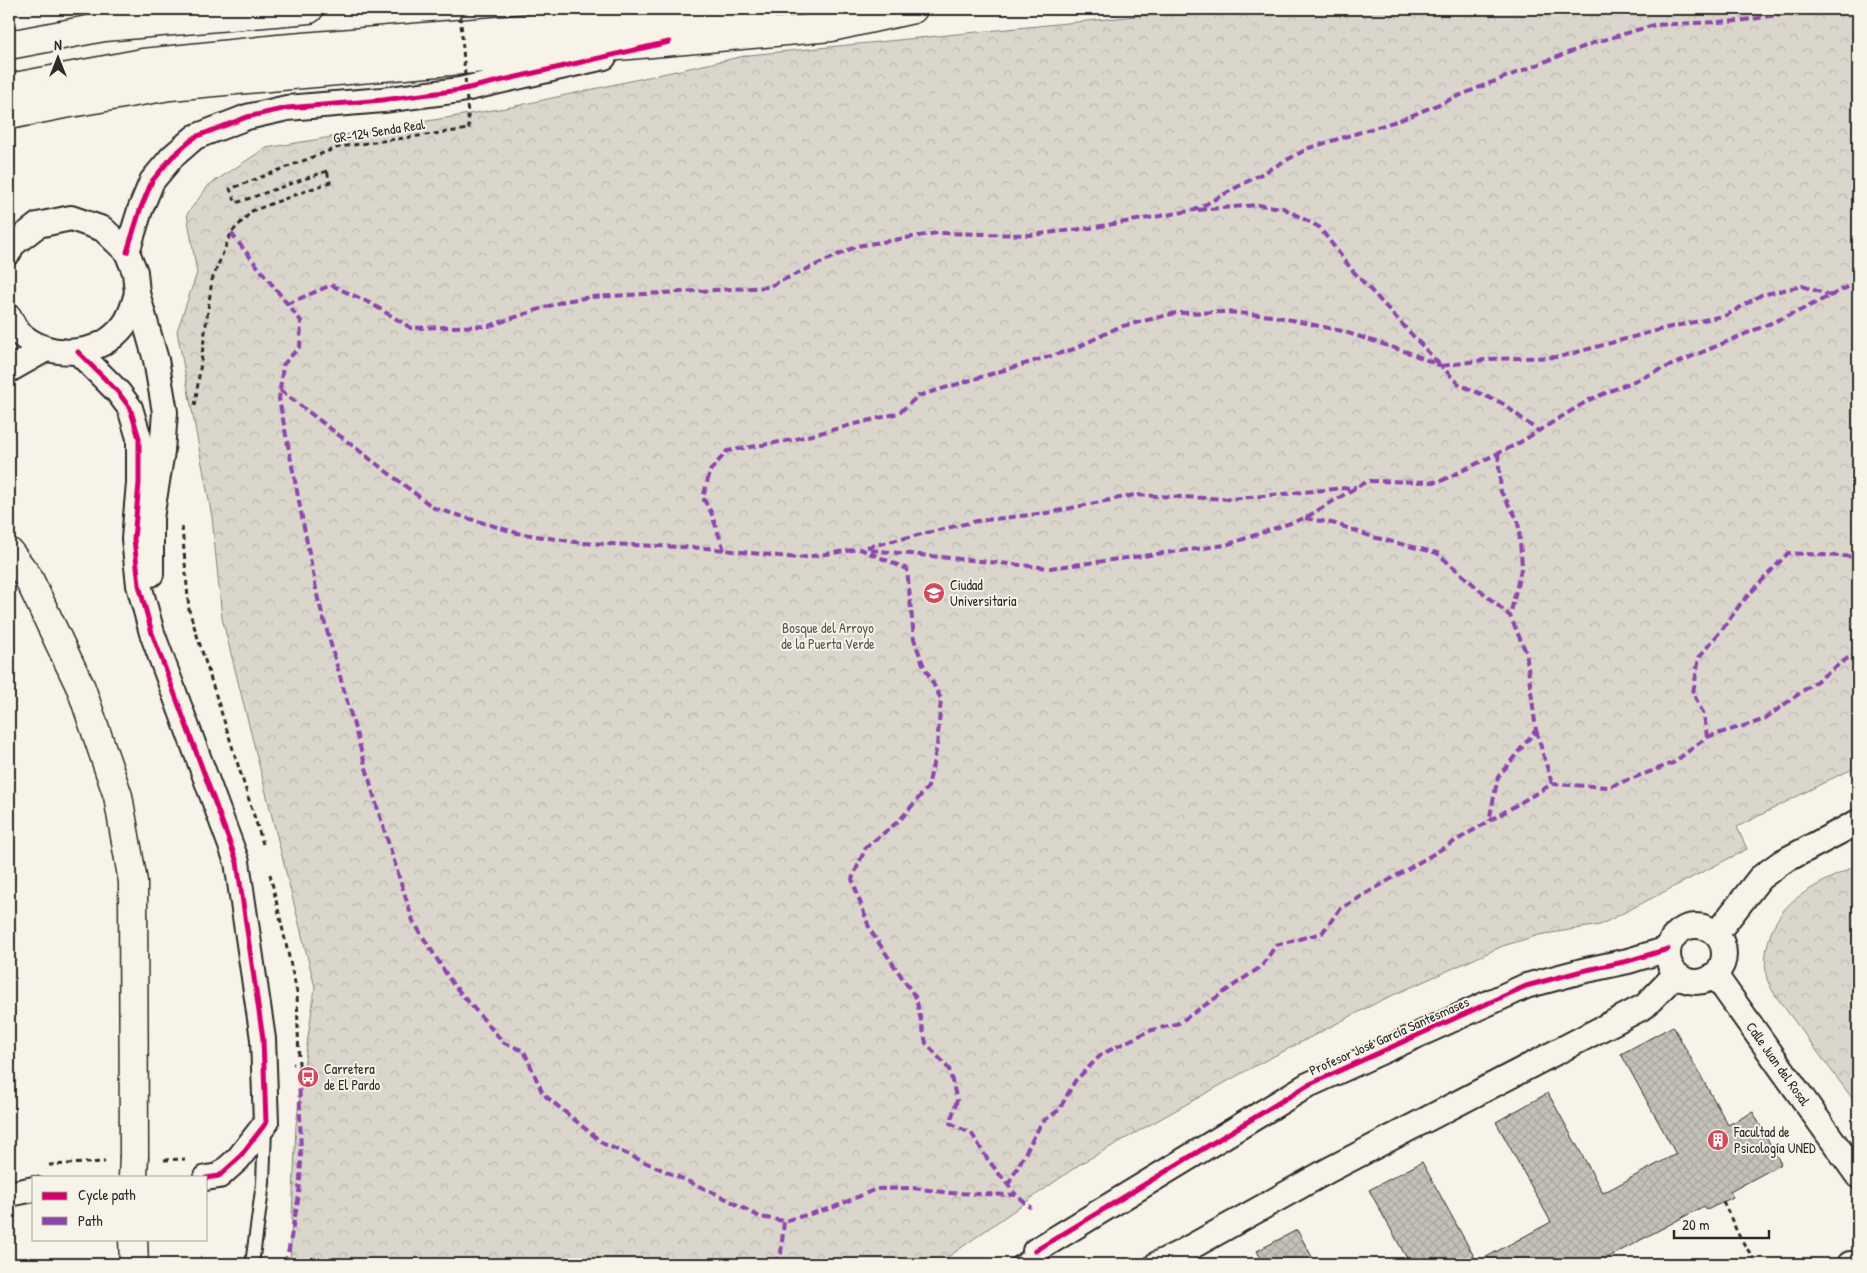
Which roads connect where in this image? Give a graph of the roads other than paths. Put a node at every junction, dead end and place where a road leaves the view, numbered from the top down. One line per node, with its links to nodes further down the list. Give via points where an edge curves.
1 (310, 9): 5 (highway, via 104,27)
2 (764, 9): 6 (highway, via 143,63)
3 (913, 9): 4 (highway, via 831,27)
4 (669, 42): 7 (highway, via 170,86 59,104); 9 (street, via 460,90 287,108 247,117 196,137 172,157 152,180)
5 (9, 45)
6 (9, 88)
7 (9, 116)
8 (9, 252): 9 (street, via 12,245 38,225 71,218 103,228)
9 (127, 252): 10 (street, via 135,272)
10 (137, 293): 13 (street, via 123,326 95,348); 18 (street, via 156,360 165,412 151,518)
11 (9, 317): 12 (street, via 19,333)
12 (46, 349): 13 (street); 14 (street)
13 (78, 352): 18 (street, via 130,408 140,438 140,483 134,539 139,585)
14 (9, 370)
15 (9, 540): 17 (street)
16 (9, 552): 17 (highway)
17 (28, 577): 25 (highway, via 81,688 118,796 133,882)
18 (152, 633): 24 (street, via 237,862 263,1039)
19 (1858, 822): 20 (street, via 1782,862 1760,878)
20 (1716, 934): 21 (street, via 1698,925 1688,926 1675,935); 23 (street, via 1722,941 1724,959)
21 (1668, 949): 22 (street, via 1669,962); 31 (street, Profesor José García Santesmases, via 1526,986 1308,1085)
22 (1676, 974): 23 (street, via 1695,982); 34 (street, via 1645,1006 1329,1170)
23 (1715, 975): 26 (street, Calle Juan del Rosal)
24 (266, 1123): 27 (street, via 238,1159 219,1176); 33 (lane, via 263,1183)
25 (134, 1167)
26 (1858, 1176)
27 (208, 1178)
28 (32, 1190): 29 (street)
29 (9, 1194)
30 (133, 1240): 32 (highway)
31 (1026, 1258)
32 (134, 1264)
33 (252, 1264)
34 (1157, 1264)
35 (1850, 1264): 36 (street)
36 (1858, 1264)

